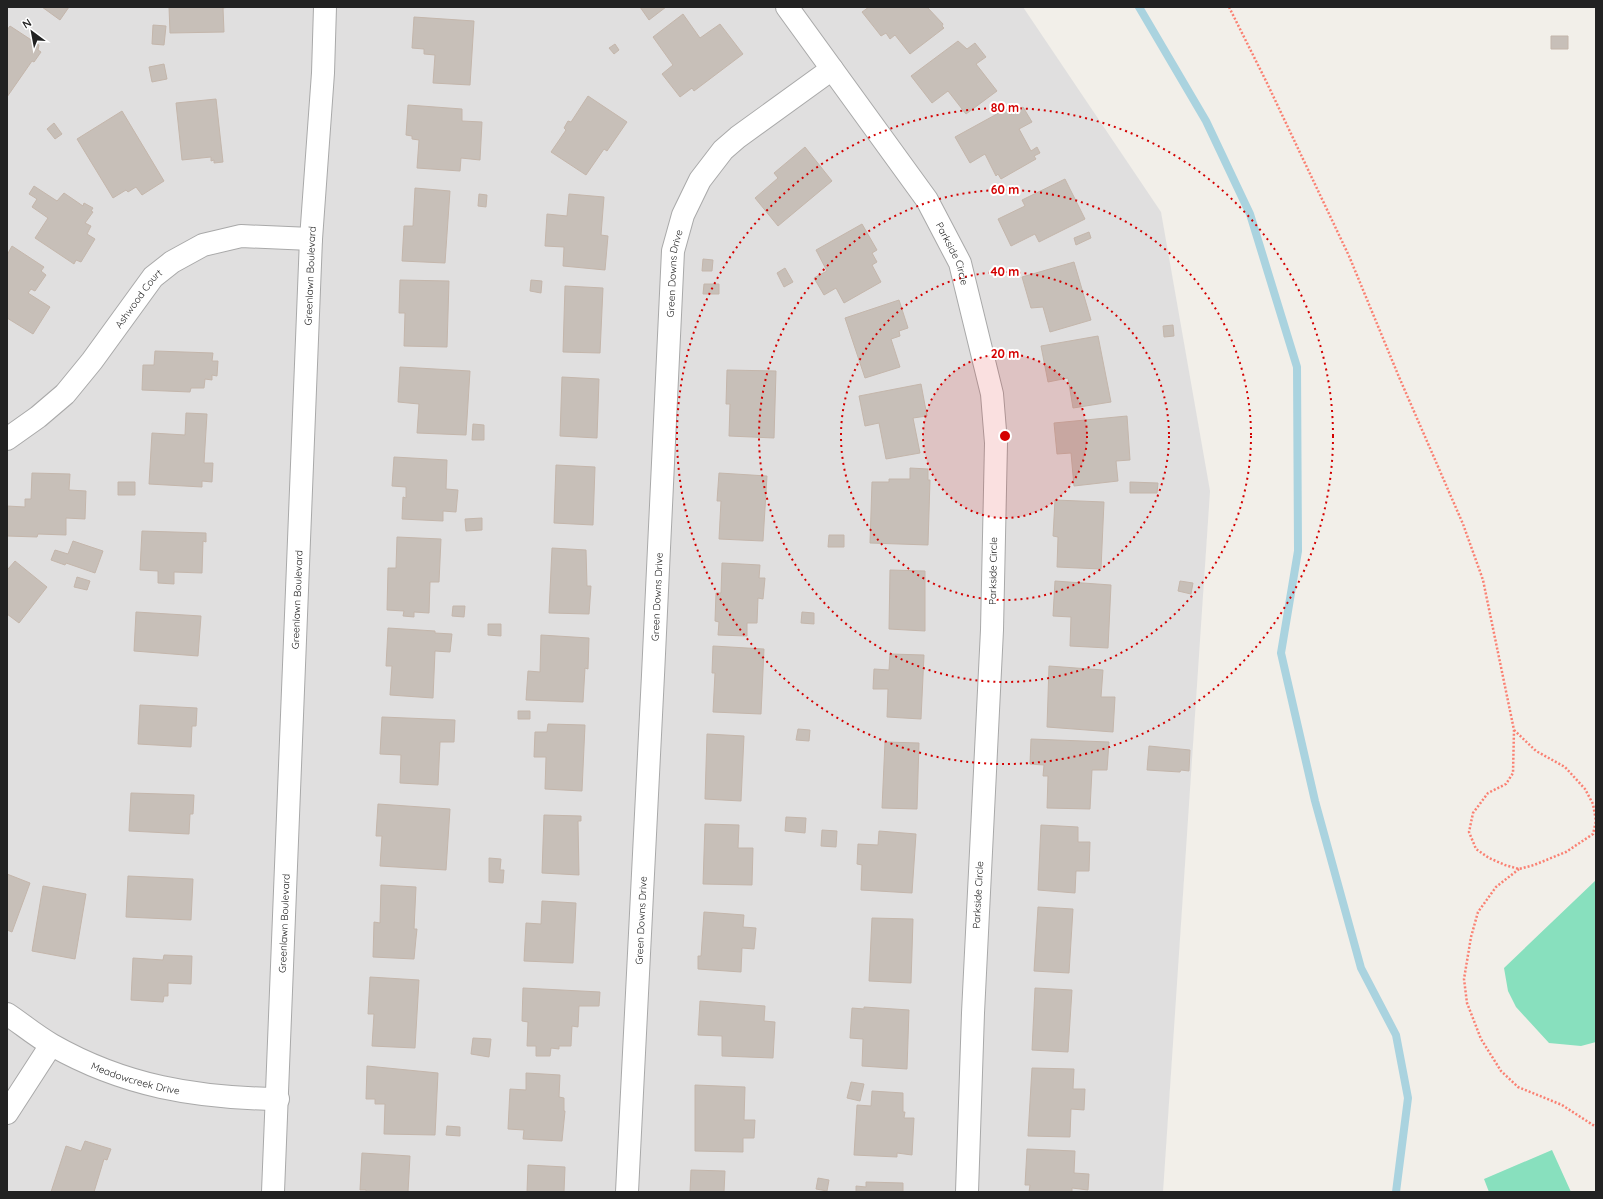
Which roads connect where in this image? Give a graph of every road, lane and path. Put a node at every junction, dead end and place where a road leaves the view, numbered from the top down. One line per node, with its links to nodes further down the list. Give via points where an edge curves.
1 (325, 7): 5 (street, Greenlawn Boulevard)
2 (787, 7): 4 (street, Parkside Circle)
3 (1228, 7): 7 (path, via 1266,81 1348,256 1463,524 1483,580)
4 (832, 69): 17 (street, Green Downs Drive, via 723,150 700,180 683,215 673,252); 18 (street, Parkside Circle, via 927,200 960,263 992,394 996,443 992,630 972,1013)
5 (311, 239): 6 (street, Ashwood Court, via 241,236 203,245 172,262 153,277 65,394); 13 (street, Greenlawn Boulevard)
6 (7, 439)
7 (1514, 730): 8 (path, via 1536,751 1565,768 1585,789 1593,804); 10 (path, via 1513,773 1506,784 1488,793 1473,813 1469,832 1476,849 1489,858)
8 (1596, 821): 9 (path)
9 (1595, 834): 10 (path, via 1566,852)
10 (1519, 869): 15 (path, via 1496,887 1478,912 1470,937 1464,979 1467,1002 1481,1039 1501,1071 1518,1087 1562,1105)
11 (7, 1014): 12 (street, Meadowcreek Drive)
12 (51, 1045): 13 (street, Meadowcreek Drive, via 94,1066 138,1082 183,1092 230,1098); 14 (street)
13 (278, 1099): 16 (street, Greenlawn Boulevard)
14 (7, 1113)
15 (1596, 1125)
16 (273, 1192)
17 (627, 1192)
18 (967, 1192)

